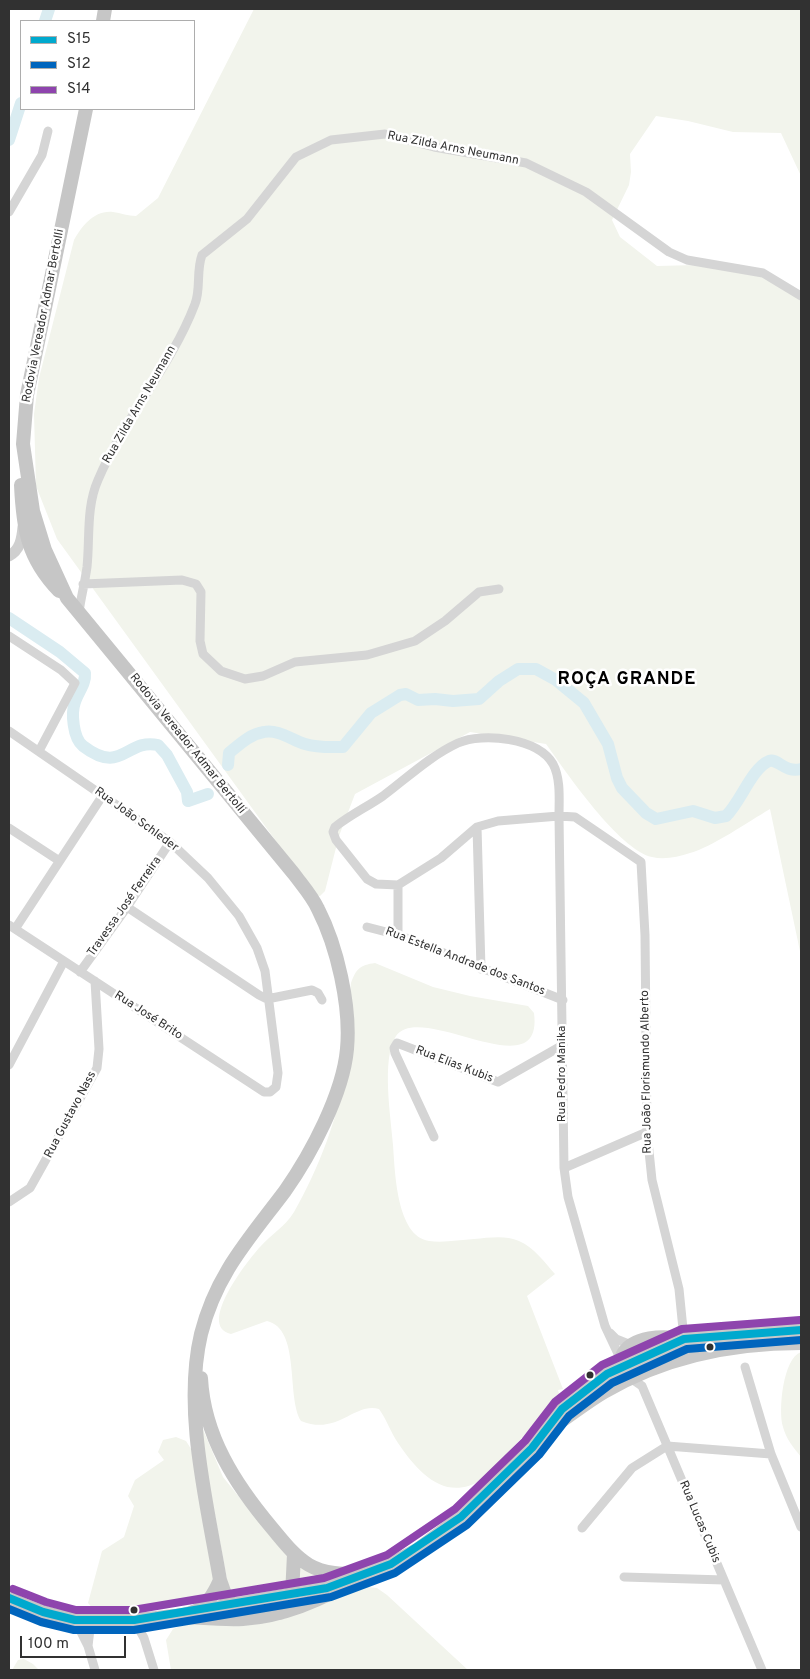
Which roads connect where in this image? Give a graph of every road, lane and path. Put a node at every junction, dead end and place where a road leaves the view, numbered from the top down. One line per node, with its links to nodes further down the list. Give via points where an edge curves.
1 (86, 110): 5 (highway, Rodovia Vereador Admar Bertolli, via 27,395)
2 (48, 130): 3 (street, via 42,155)
3 (9, 212)
4 (801, 296): 9 (street, Rua Zilda Arns Neumann, via 763,273 687,260 669,252 586,192 526,164 434,147 385,134 330,140 296,157 247,219 202,255 198,264 196,302 97,482 90,509)
5 (23, 444): 6 (highway, via 20,474); 11 (highway, Rodovia Vereador Admar Bertolli, via 33,511 45,550)
6 (23, 527): 7 (main road, via 22,538); 8 (highway)
7 (12, 554): 8 (main road)
8 (33, 554): 11 (highway, via 44,574)
9 (83, 584): 10 (street, via 182,580 196,584 201,592 200,641 203,654 221,671 245,680 295,662 367,655 415,641 438,627 479,592); 12 (street, Rua Zilda Arns Neumann)
10 (499, 589)
11 (67, 598): 12 (highway, Rodovia Vereador Admar Bertolli)
12 (79, 612): 46 (highway, Rodovia Vereador Admar Bertolli, via 294,874 317,907 333,942 345,998 347,1049 335,1098 312,1148 226,1270 211,1302)
13 (9, 636): 15 (street, via 75,683)
14 (9, 731): 15 (street, Rua João Schleder)
15 (39, 751): 16 (street, Rua João Schleder)
16 (103, 795): 20 (street, Rua João Schleder); 21 (street)
17 (559, 816): 19 (street, via 498,821); 22 (street, Rua Pedro Manika, via 559,786 553,763 540,751 505,738 486,737 460,742 433,757 335,827 336,840 368,879 376,884); 33 (street, Rua Pedro Manika); 37 (street, Rua João Florismundo Alberto, via 575,817 641,862)
18 (9, 828): 21 (street)
19 (477, 828): 22 (street, via 435,862); 28 (street)
20 (170, 842): 23 (street, Travessa José Ferreira); 31 (street, Rua João Schleder, via 208,878 239,916 257,948 265,971)
21 (58, 860): 24 (street)
22 (398, 885): 26 (street)
23 (127, 907): 29 (street, Travessa José Ferreira); 31 (street)
24 (12, 927): 27 (street, Rua José Brito)
25 (367, 927): 26 (street, Rua Estella Andrade dos Santos)
26 (398, 935): 28 (street, Rua Estella Andrade dos Santos)
27 (64, 961): 29 (street, Rua José Brito); 35 (street)
28 (481, 969): 33 (street, Rua Estella Andrade dos Santos)
29 (80, 972): 30 (street, Rua José Brito)
30 (95, 982): 36 (street, Rua José Brito, via 264,1092 276,1087); 40 (street, Rua Gustavo Nass, via 97,1068 30,1188)
31 (268, 999): 32 (street, via 312,990); 36 (street, Rua João Schleder)
32 (322, 1000)
33 (563, 1000): 34 (street, Rua Pedro Manika)
34 (563, 1045): 38 (street, Rua Elias Kubis, via 498,1082 397,1043 395,1053); 39 (street, Rua Pedro Manika)
35 (9, 1065)
36 (278, 1073)
37 (647, 1132): 39 (street); 43 (street, Rua João Florismundo Alberto, via 652,1180 679,1289)
38 (434, 1137)
39 (564, 1168): 41 (street, Rua Pedro Manika, via 568,1197)
40 (9, 1202)
41 (605, 1326): 45 (street, via 616,1338); 48 (street, Rua Pedro Manika)
42 (801, 1330): 43 (main road)
43 (684, 1339): 45 (main road, via 659,1337); 48 (main road)
44 (801, 1343): 48 (main road, via 757,1345)
45 (631, 1345): 48 (main road, via 622,1356)
46 (200, 1347): 53 (highway, Rodovia Vereador Admar Bertolli, via 202,1387 210,1429 224,1460 260,1514); 56 (highway, Rodovia Vereador Admar Bertolli, via 194,1398 197,1436)
47 (745, 1367): 50 (street)
48 (627, 1372): 49 (street, Rua Lucas Cubis, via 642,1386); 54 (main road, via 607,1374 562,1409 549,1429 461,1517 416,1550)
49 (667, 1446): 50 (street); 52 (street, via 632,1468); 57 (street, Rua Lucas Cubis)
50 (771, 1454): 51 (street)
51 (801, 1526)
52 (582, 1528)
53 (294, 1554): 54 (highway, Rodovia Vereador Admar Bertolli, via 310,1566 326,1572); 58 (highway)
54 (365, 1574): 58 (main road, via 327,1588); 62 (highway, via 338,1590)
55 (624, 1577): 57 (street)
56 (220, 1580): 60 (highway, Rodovia Vereador Admar Bertolli); 61 (highway, via 213,1595)
57 (724, 1580): 71 (street, Rua Lucas Cubis)
58 (292, 1595): 60 (main road); 62 (highway)
59 (9, 1598): 65 (highway, via 43,1612)
60 (232, 1605): 61 (main road); 64 (highway, Rodovia Vereador Admar Bertolli)
61 (193, 1612): 63 (highway)
62 (280, 1613): 64 (highway)
63 (167, 1616): 64 (highway); 66 (highway)
64 (243, 1619)
65 (75, 1620): 67 (highway); 68 (street)
66 (134, 1620): 67 (highway); 70 (street, via 144,1638)
67 (91, 1621): 68 (street)
68 (88, 1646): 69 (street)
69 (95, 1670)
70 (154, 1670)
71 (762, 1670)

